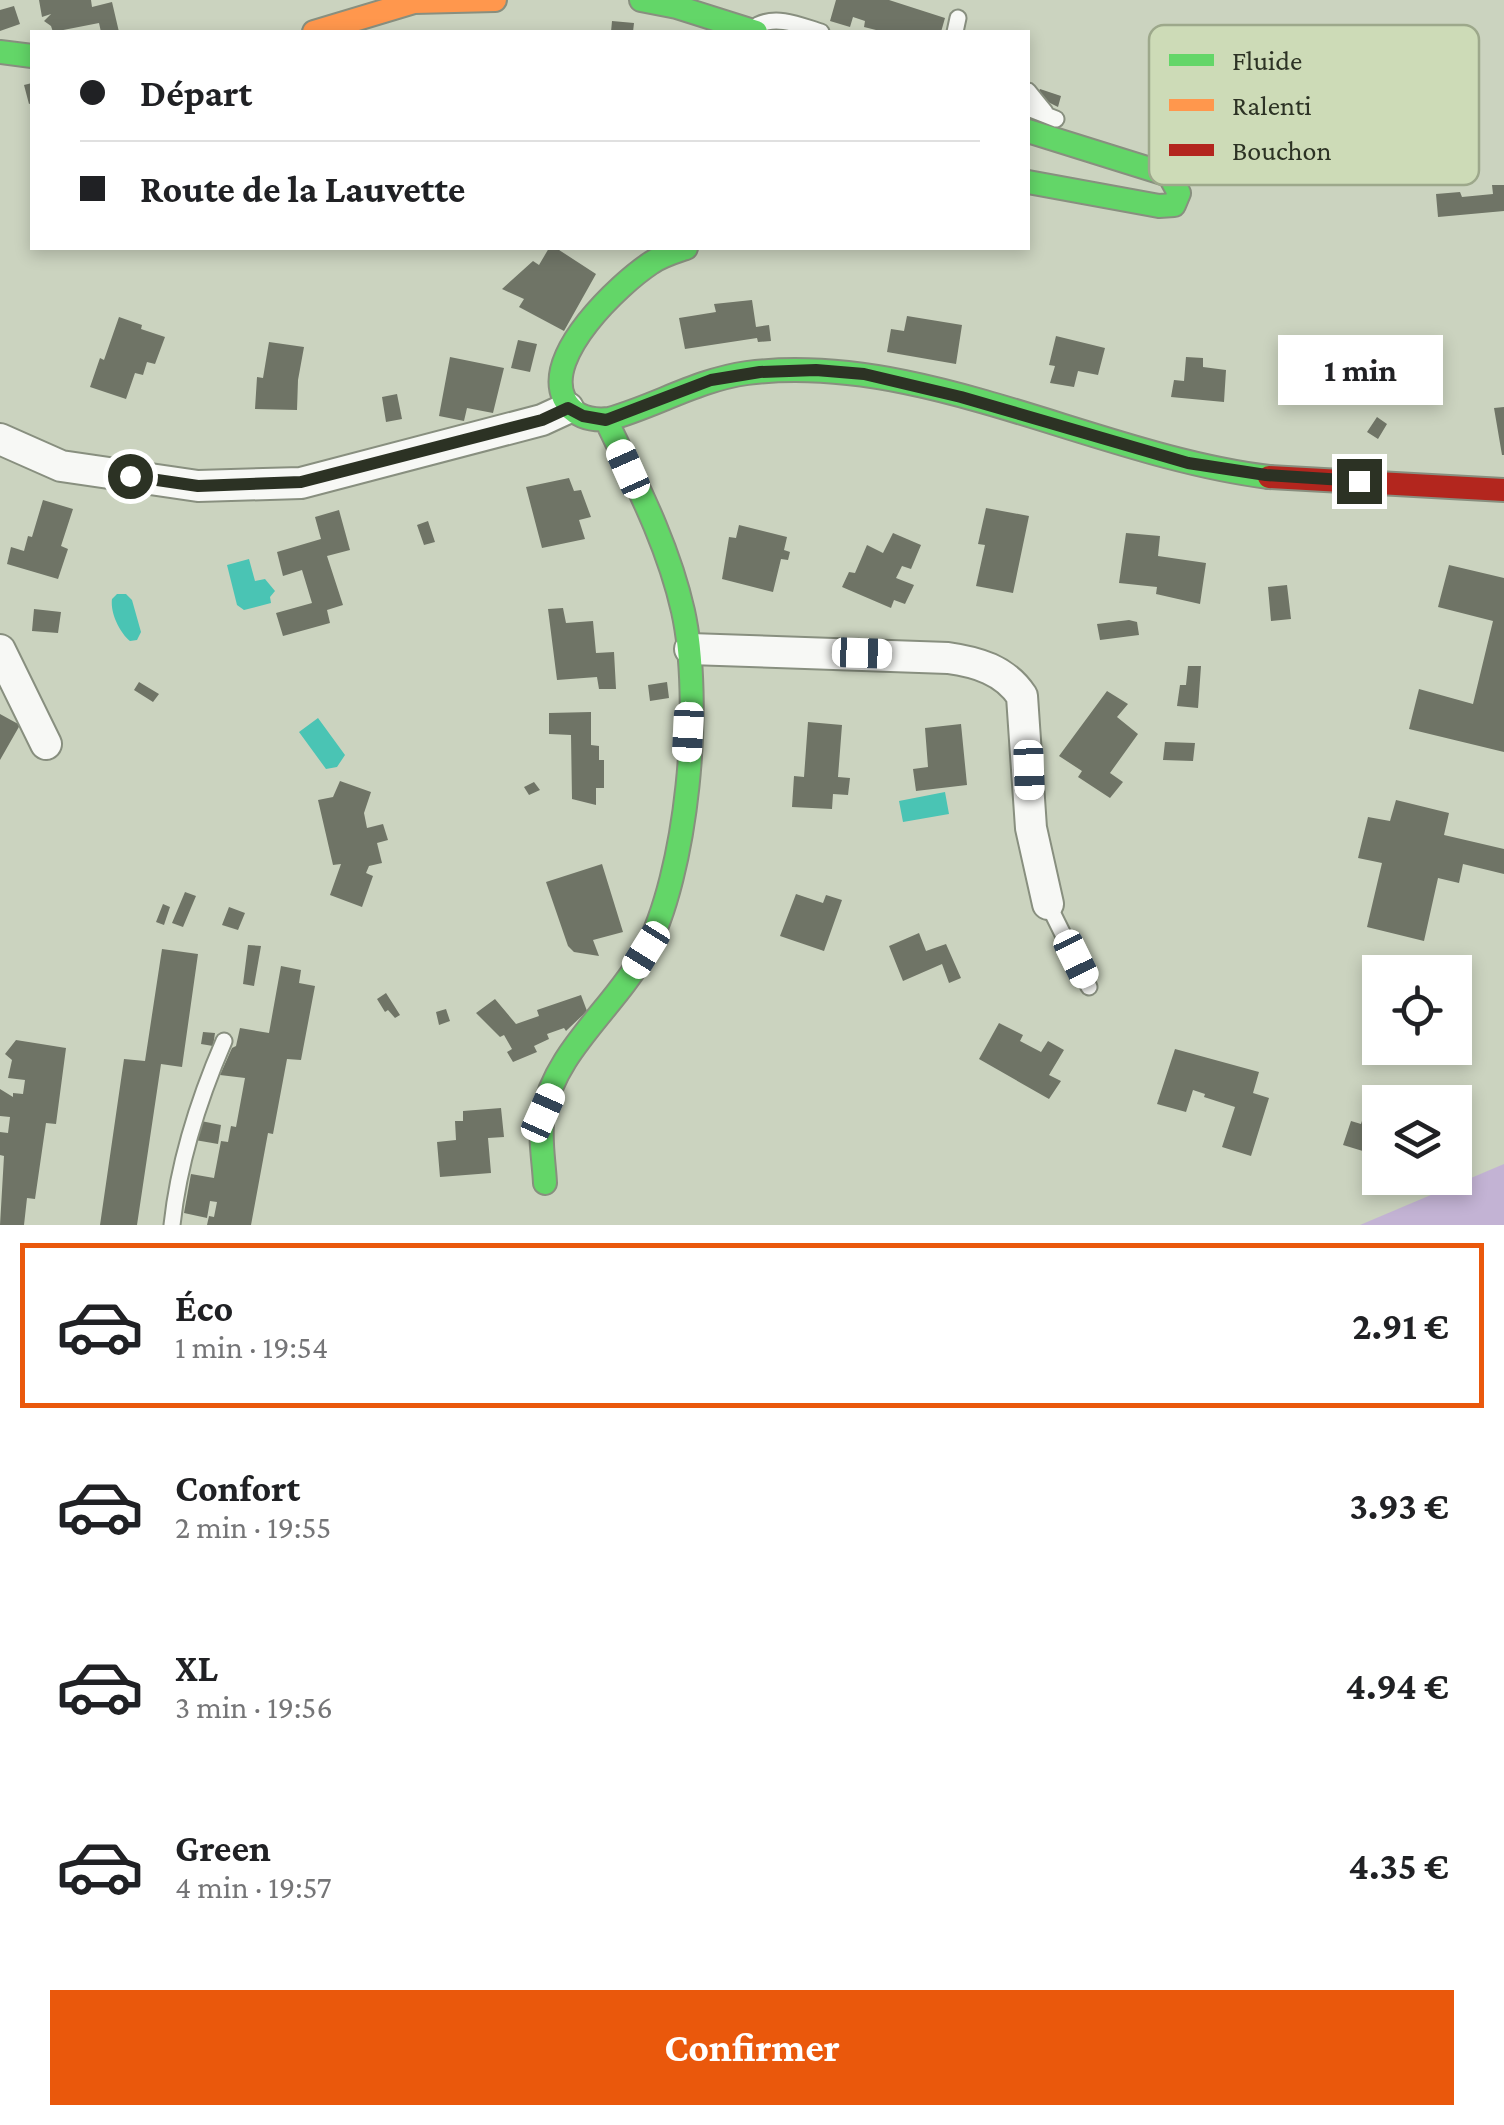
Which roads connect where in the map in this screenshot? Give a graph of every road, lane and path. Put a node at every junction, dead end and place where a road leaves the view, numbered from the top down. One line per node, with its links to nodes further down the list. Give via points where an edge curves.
1 (495, 0): 3 (street, via 414,2)
2 (641, 0): 4 (street)
3 (321, 30)
4 (748, 30)
5 (756, 30): 6 (lane, via 778,21)
6 (814, 30)
7 (0, 52): 8 (street)
8 (30, 56)
9 (1030, 94): 11 (lane)
10 (1030, 109): 11 (lane)
11 (1047, 115): 13 (lane, via 1112,146)
12 (1030, 132): 13 (street)
13 (1113, 158): 14 (street)
14 (1149, 169)
15 (1030, 182): 16 (street, via 1160,207 1174,205)
16 (1179, 185)
17 (681, 250): 18 (street, via 654,261 584,325 561,368 559,390)
18 (568, 408): 19 (street); 20 (street, via 301,482 198,486 61,466)
19 (606, 420): 21 (street, via 711,380 816,370 961,397 1188,463 1287,477); 22 (street, via 666,556)
20 (0, 439)
21 (1504, 490)
22 (690, 649): 25 (street, via 948,658 982,665 1012,683 1022,696 1032,828); 28 (street, via 686,789 668,892 646,950 565,1063 543,1113)
23 (0, 650): 24 (street)
24 (46, 744)
25 (1048, 904): 26 (lane)
26 (1089, 987)
27 (224, 1041): 29 (lane, via 198,1100)
28 (544, 1183)
29 (172, 1225)

